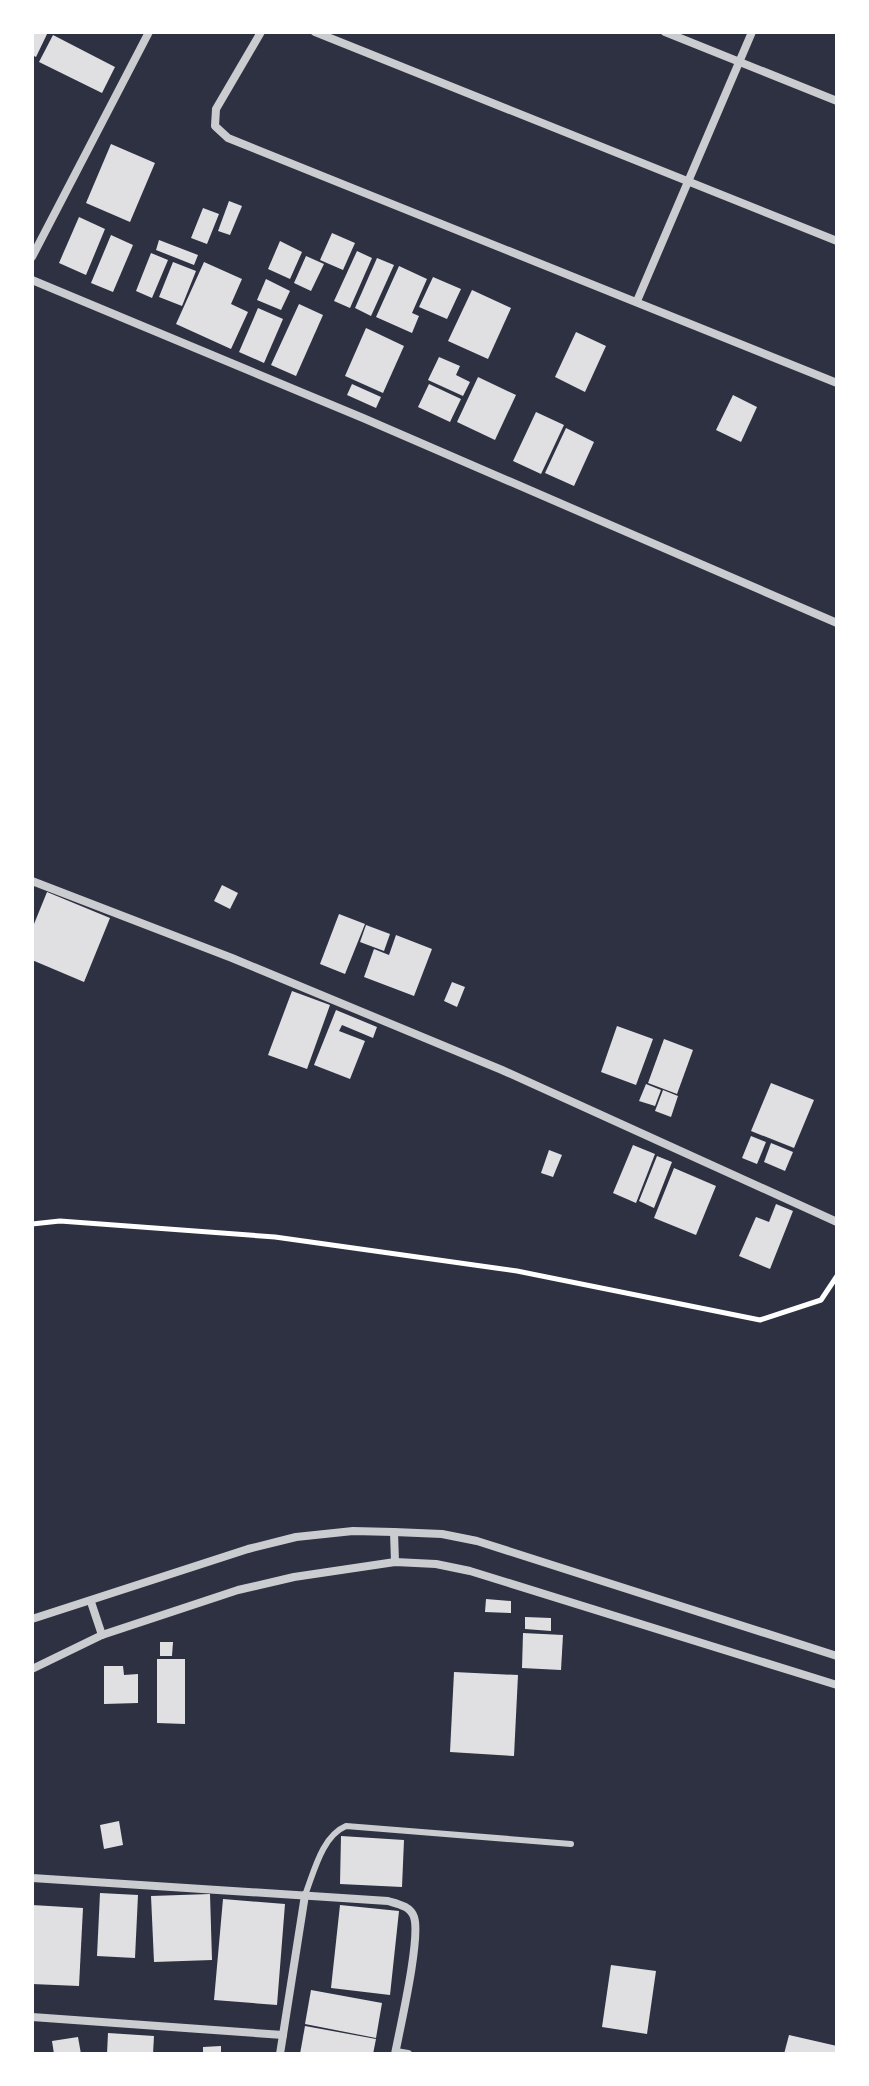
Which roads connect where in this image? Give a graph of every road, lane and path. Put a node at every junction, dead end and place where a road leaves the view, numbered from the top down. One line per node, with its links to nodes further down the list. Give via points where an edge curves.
1 (149, 32): 10 (street)
2 (261, 32): 12 (street, via 216,109 215,126 228,138)
3 (315, 32): 8 (street)
4 (665, 32): 6 (street)
5 (752, 32): 6 (street)
6 (739, 62): 7 (street); 8 (street)
7 (837, 101)
8 (687, 181): 9 (street); 12 (street)
9 (837, 241)
10 (32, 257)
11 (32, 280): 14 (street)
12 (637, 301): 13 (street)
13 (837, 383)
14 (837, 623)
15 (32, 881): 16 (street, via 502,1070)
16 (837, 1222)
17 (32, 1224): 18 (path, via 60,1221 275,1237 517,1271 760,1320 821,1300)
18 (837, 1276)
19 (394, 1532): 20 (street); 21 (street, via 296,1537); 24 (street, via 477,1541)
20 (395, 1562): 23 (street, via 238,1590); 26 (street, via 470,1571)
21 (91, 1602): 22 (street); 23 (street)
22 (32, 1619)
23 (102, 1635): 25 (street)
24 (837, 1656)
25 (32, 1669)
26 (837, 1685)
27 (571, 1844): 29 (lane, via 346,1826 329,1839)
28 (32, 1878): 29 (street)
29 (305, 1895): 31 (street); 32 (street, via 388,1901 408,1908 414,1917 415,1941)
30 (32, 2017): 31 (street)
31 (283, 2035): 33 (street)
32 (396, 2053): 34 (street)
33 (280, 2054)
34 (408, 2054)

